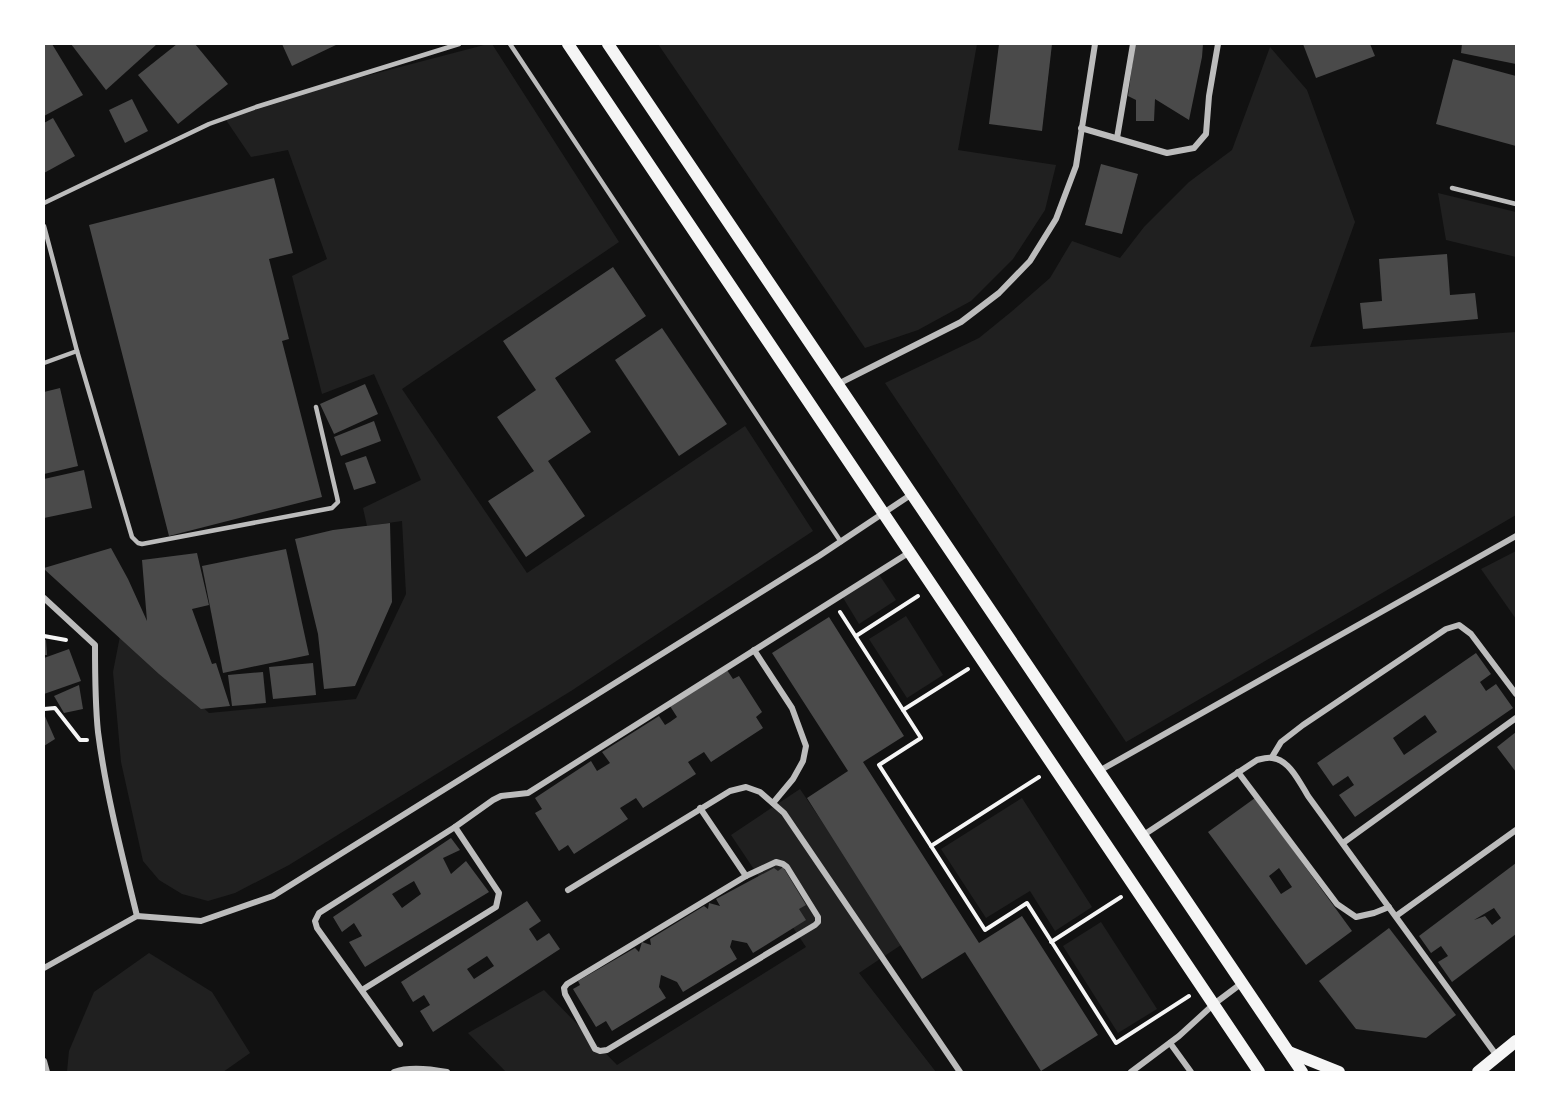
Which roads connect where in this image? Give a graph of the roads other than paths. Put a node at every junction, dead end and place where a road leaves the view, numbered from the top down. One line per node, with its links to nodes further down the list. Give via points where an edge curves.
1 (459, 44): 11 (lane, via 209,124)
2 (510, 44): 21 (lane)
3 (568, 44): 19 (main road)
4 (608, 44): 16 (main road)
5 (1095, 44): 8 (street)
6 (1133, 44): 9 (street)
7 (1218, 44): 9 (street, via 1206,134 1194,148 1167,153)
8 (1081, 128): 9 (street); 16 (street, via 1076,166 1056,219 1030,261 999,293 961,322)
9 (1117, 138)
10 (1452, 188): 12 (lane)
11 (44, 203)
12 (1516, 204)
13 (44, 226): 14 (lane)
14 (77, 351): 15 (lane); 17 (lane, via 132,537 142,544 335,506 338,497)
15 (44, 363)
16 (838, 384): 18 (main road)
17 (316, 407)
18 (912, 494): 19 (street); 28 (main road)
19 (883, 513): 21 (street); 22 (main road)
20 (1516, 536): 28 (street)
21 (842, 542): 39 (street, via 273,896 201,921)
22 (910, 552): 24 (street); 44 (main road)
23 (44, 598): 39 (street, via 95,645 99,739)
24 (754, 650): 30 (street, via 792,708 806,746 793,779); 32 (street, via 528,793 501,796)
25 (1516, 694): 27 (street, via 1472,634 1459,625 1446,629 1303,725 1281,742)
26 (1516, 718): 35 (street)
27 (1272, 758): 29 (street, via 1257,760); 35 (street, via 1290,769)
28 (1099, 771): 34 (main road)
29 (1238, 772): 34 (street); 38 (street, via 1337,904 1356,917)
30 (773, 803): 31 (street, via 746,787 730,791); 54 (street, via 784,813)
31 (700, 808): 36 (street); 37 (street)
32 (455, 827): 43 (street, via 499,893 496,907); 43 (street, via 319,913 317,928)
33 (1516, 830): 40 (street)
34 (1142, 836): 42 (main road)
35 (1343, 843): 38 (street)
36 (746, 876): 36 (street, via 567,984 565,994 595,1049 607,1050 818,922 783,864 776,862)
37 (568, 890)
38 (1389, 907): 40 (street)
39 (137, 916): 41 (street)
40 (1396, 916): 49 (street)
41 (44, 968)
42 (1242, 984): 44 (street); 48 (main road)
43 (362, 990): 47 (street)
44 (1214, 1004): 46 (street); 57 (main road)
45 (1516, 1041): 49 (main road)
46 (1170, 1043): 55 (street); 56 (street)
47 (400, 1044)
48 (1288, 1052): 58 (main road); 59 (main road)
49 (1498, 1056): 60 (main road)
50 (44, 1061): 51 (street)
51 (47, 1072)
52 (394, 1072): 53 (street)
53 (447, 1072)
54 (960, 1072)
55 (1131, 1072)
56 (1191, 1072)
57 (1259, 1072)
58 (1302, 1072)
59 (1339, 1072)
60 (1478, 1072)

